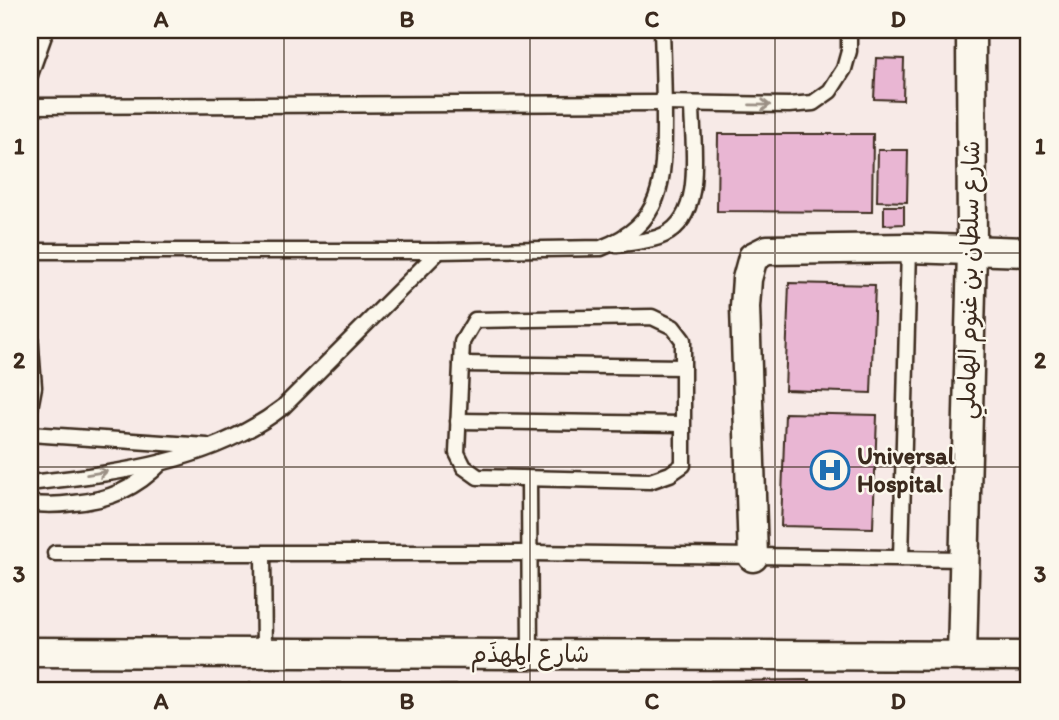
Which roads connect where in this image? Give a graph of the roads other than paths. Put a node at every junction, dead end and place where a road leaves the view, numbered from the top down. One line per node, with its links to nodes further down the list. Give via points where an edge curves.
1 (46, 30): 5 (lane)
2 (662, 30): 6 (lane)
3 (849, 30): 7 (lane, one-way to 3, via 813,103 830,91 844,69)
4 (971, 30): 11 (street, شارع سلطان بن غنوم الهاملي)
5 (30, 75)
6 (664, 103): 7 (lane); 8 (lane); 9 (lane, via 663,177 655,204 638,227)
7 (692, 104): 9 (lane, via 689,210 666,234)
8 (30, 106)
9 (601, 248): 13 (lane)
10 (909, 248): 11 (street); 30 (street, via 767,250 753,257 745,307); 31 (lane)
11 (972, 250): 14 (street); 32 (street, شارع سلطان بن غنوم الهاملي)
12 (30, 251): 13 (lane)
13 (439, 251): 22 (lane, via 283,407)
14 (1029, 252)
15 (30, 334): 18 (lane, via 34,387)
16 (461, 364): 17 (lane); 17 (lane, via 462,342 475,320 652,317 673,327 683,340); 19 (lane)
17 (683, 367): 20 (lane)
18 (30, 408)
19 (458, 421): 20 (lane); 24 (lane, via 457,453 464,467 478,477)
20 (682, 424): 24 (lane, via 683,465 670,474 650,481)
21 (30, 434): 22 (lane)
22 (216, 447): 23 (lane)
23 (162, 462): 25 (lane, one-way to 23); 26 (lane, via 136,485 105,499 50,506)
24 (529, 480): 28 (lane)
25 (30, 483)
26 (30, 503)
27 (55, 553): 29 (lane)
28 (531, 553): 29 (lane); 30 (lane); 35 (lane)
29 (262, 554): 34 (lane)
30 (753, 557): 31 (lane)
31 (901, 558): 32 (lane)
32 (965, 559): 36 (street, شارع سلطان بن غنوم الهاملي)
33 (30, 652): 34 (street, شارع المِهذَم)
34 (264, 653): 35 (street, شارع المِهذَم)
35 (530, 654): 36 (street, شارع المِهذَم)
36 (962, 656): 37 (street, شارع المِهذَم)
37 (1029, 656)

